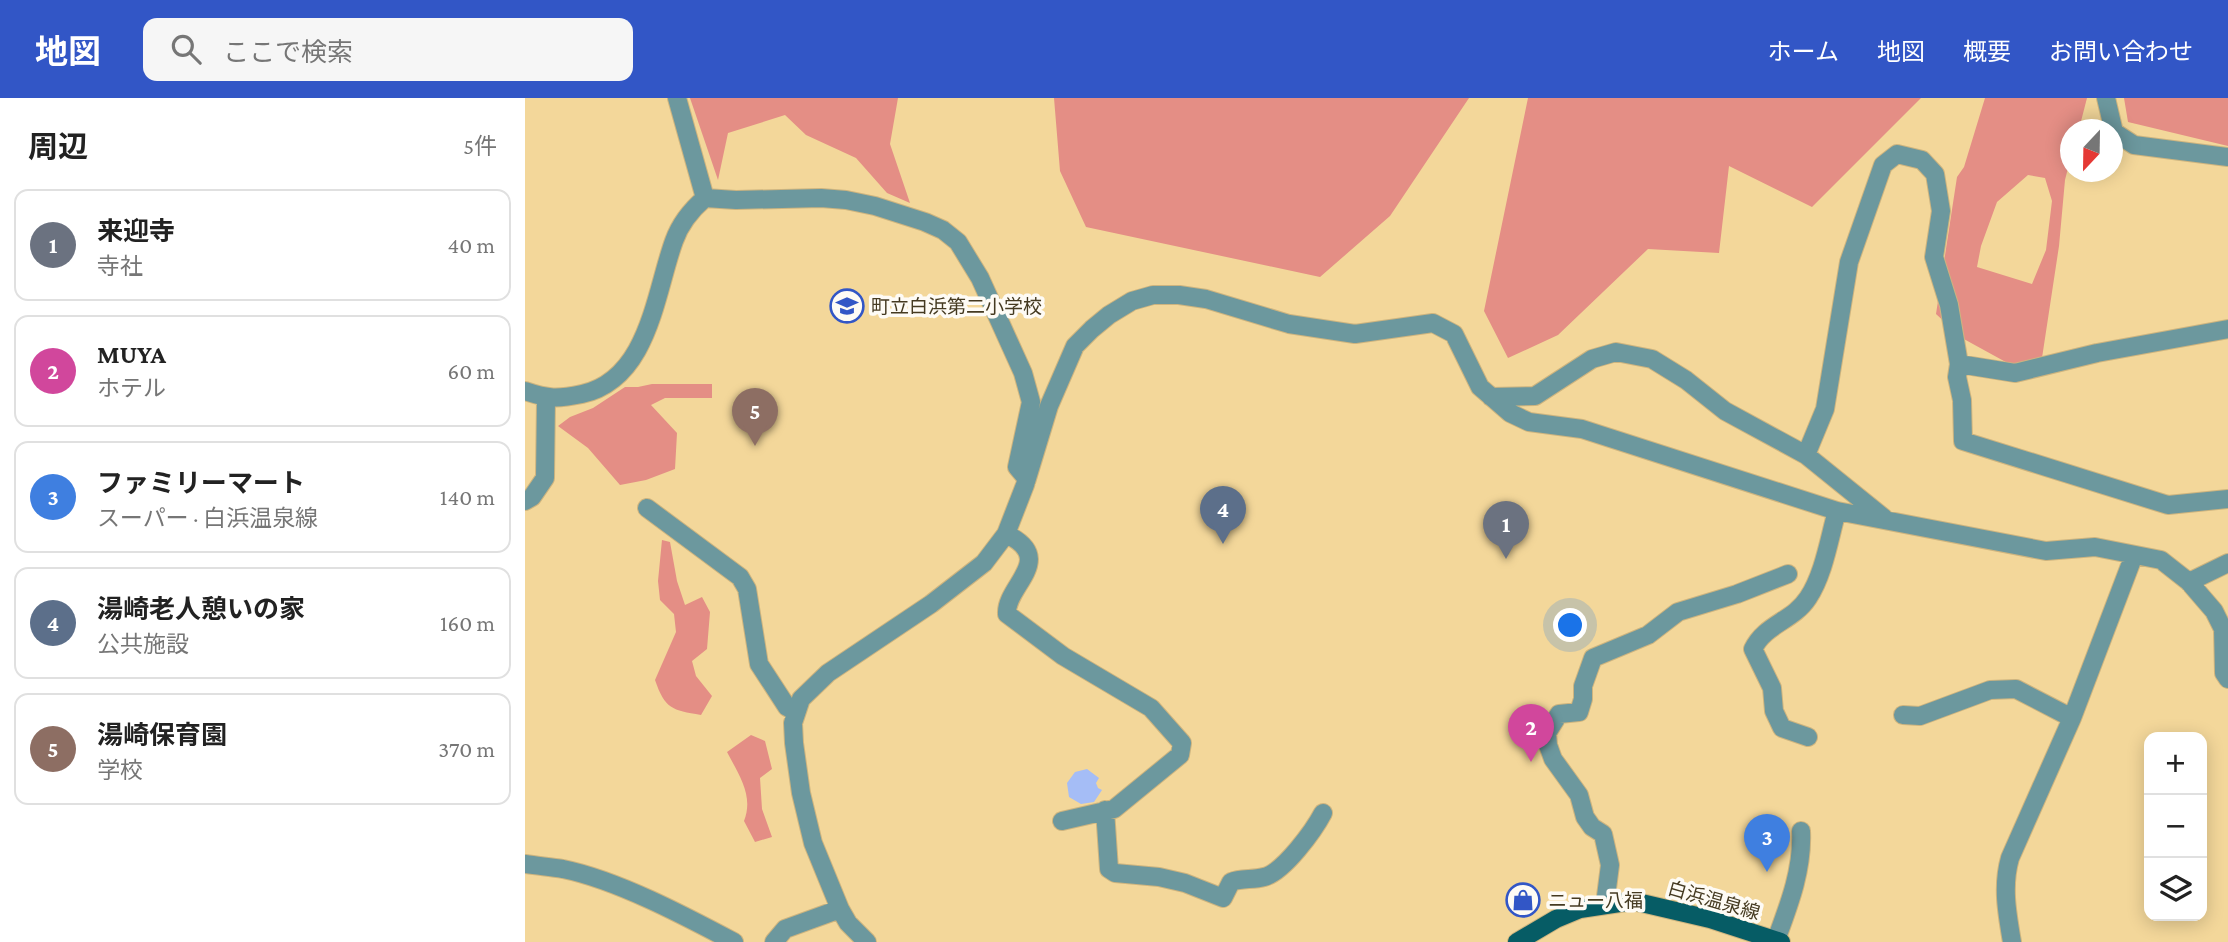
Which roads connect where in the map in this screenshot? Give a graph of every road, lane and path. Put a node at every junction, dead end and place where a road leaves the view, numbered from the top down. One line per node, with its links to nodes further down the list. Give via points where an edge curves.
1 (677, 98): 4 (street)
2 (2106, 98): 3 (street, via 2113,132 2133,145)
3 (2228, 158)
4 (705, 198): 9 (street, via 685,219 675,239 643,339 632,358 592,391); 11 (street, via 846,200 925,222 958,242 981,278 1023,373 1031,408 1017,467)
5 (2228, 329): 6 (street, via 2097,352 2015,373)
6 (1959, 364): 10 (street, via 1949,305 1934,257 1941,211 1935,174 1922,160 1897,154 1883,165 1849,262 1825,409); 12 (street, via 1963,441 2168,505)
7 (525, 391): 9 (street)
8 (1491, 397): 10 (street, via 1535,396 1592,359 1616,352 1652,359 1725,411); 11 (street, via 1480,387 1454,334 1433,323 1355,334 1289,324 1206,299 1153,295 1132,301 1109,316 1075,346 1049,406); 15 (street, via 1529,422 1582,429)
9 (546, 398): 13 (street, via 545,478)
10 (1806, 455): 16 (street)
11 (1027, 478): 17 (street)
12 (2228, 499)
13 (525, 501)
14 (647, 508): 24 (street, via 740,577 747,589 759,664 787,707)
15 (1837, 511): 16 (street); 27 (street, via 1808,599 1794,614 1759,636 1753,649 1772,688 1774,711 1782,728)
16 (1888, 521): 18 (street, via 2046,551 2095,547)
17 (1006, 534): 24 (street, via 966,578 828,673 801,699); 28 (street, via 1028,554 1023,580 1007,604 1007,614 1063,656 1151,708 1182,743 1180,755 1135,793)
18 (2134, 555): 21 (street, via 2161,560); 26 (street)
19 (2228, 563): 21 (street)
20 (1788, 574): 33 (street, via 1678,612 1648,635 1593,658 1579,712 1559,715 1547,733 1553,759 1579,795 1585,817 1604,834 1610,865)
21 (2189, 582): 22 (street)
22 (2226, 629): 23 (street, via 2224,673)
23 (2228, 679)
24 (796, 712): 34 (street, via 794,743 801,793 813,843)
25 (1903, 715): 26 (street, via 1920,716 1990,690 2016,690)
26 (2072, 718): 40 (street, via 2005,875)
27 (1808, 737)
28 (1105, 810): 29 (street, via 1109,869 1185,883 1223,898 1231,882 1273,873); 30 (street)
29 (1324, 813)
30 (1062, 821)
31 (1801, 831): 35 (street, via 1802,853)
32 (525, 864): 36 (street, via 565,869 608,883)
33 (1605, 904): 35 (main road, 白浜温泉線, via 1646,902); 39 (main road, 白浜温泉線, via 1556,919)
34 (839, 909): 37 (street, via 785,929); 38 (street)
35 (1779, 941)
36 (734, 942)
37 (774, 942)
38 (867, 942)
39 (1517, 942)
40 (2012, 942)

